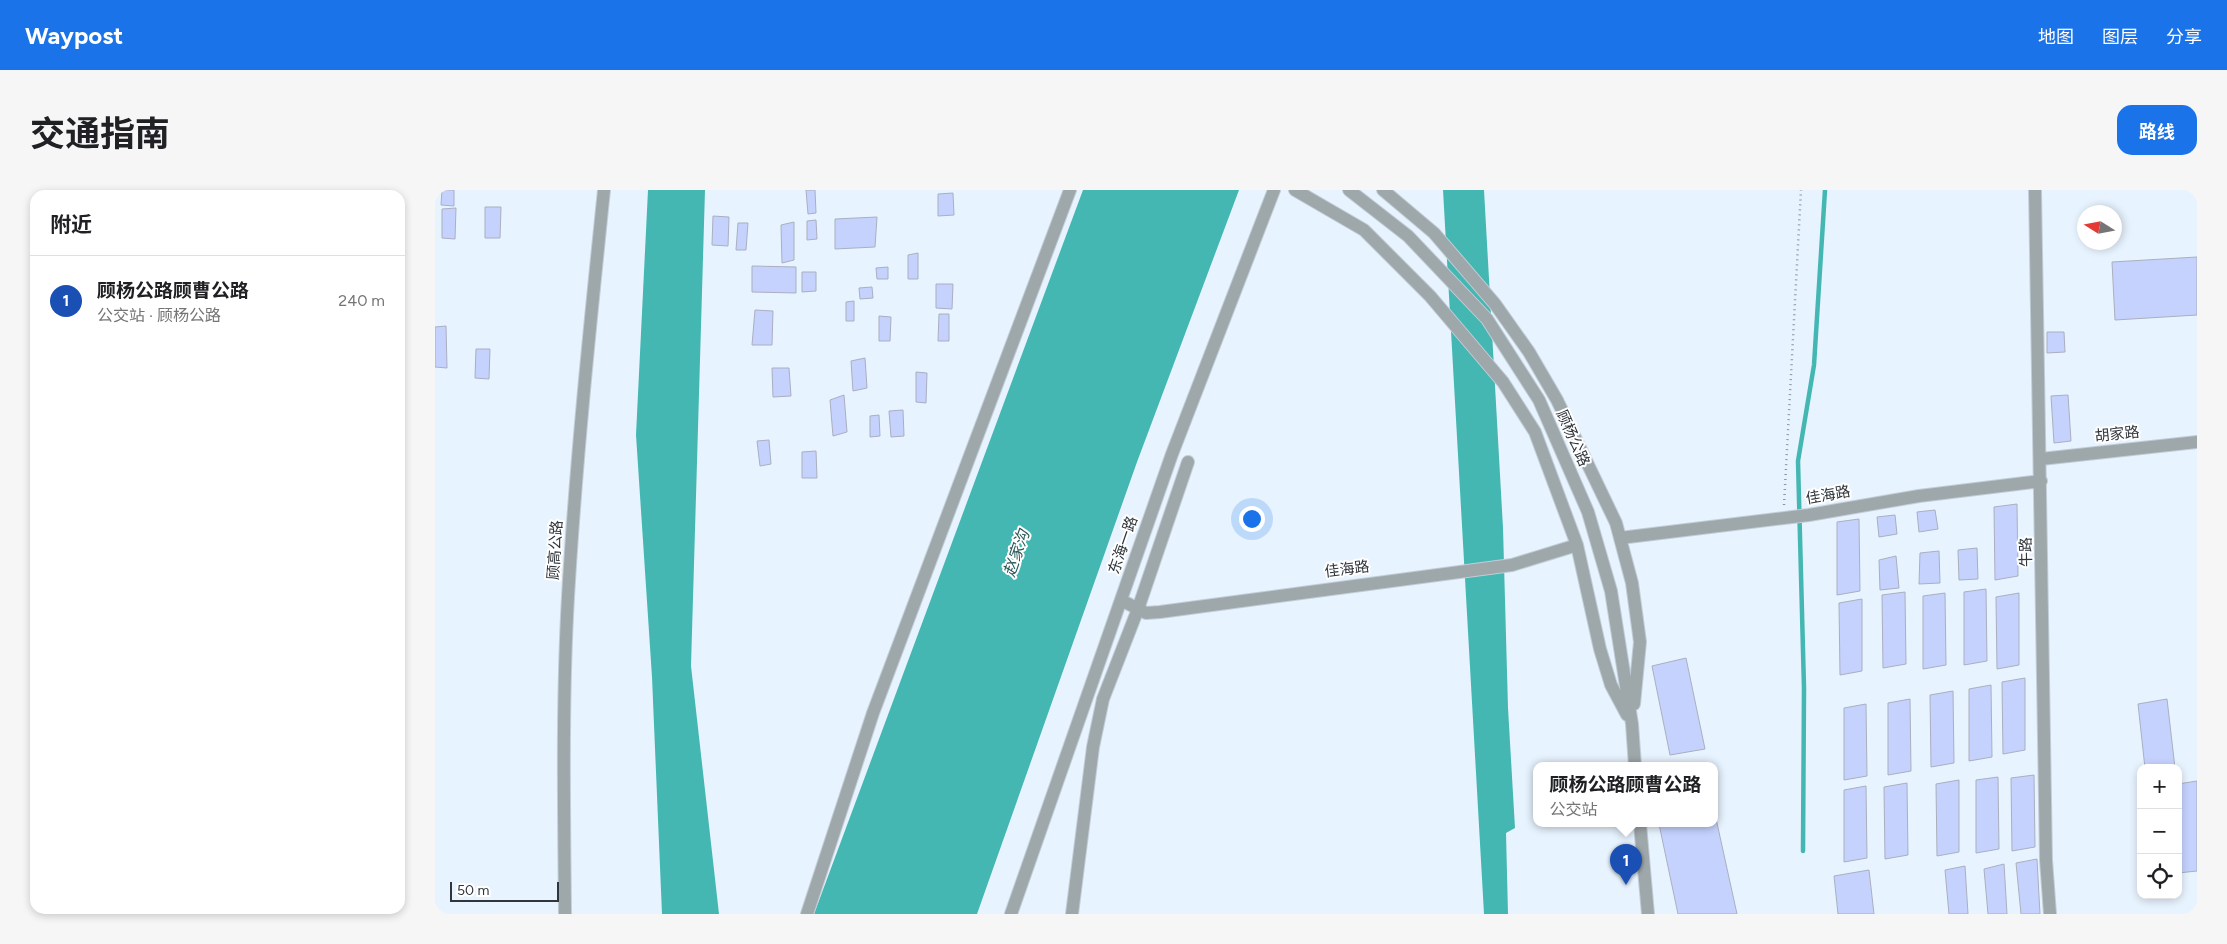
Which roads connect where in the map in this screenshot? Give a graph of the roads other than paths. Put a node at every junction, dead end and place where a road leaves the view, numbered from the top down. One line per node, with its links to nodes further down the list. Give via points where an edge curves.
1 (604, 190): 19 (street, 顾高公路, via 585,369 568,598 563,753)
2 (1070, 190): 20 (street, via 876,704)
3 (1274, 190): 14 (street, 东海一路, via 1172,454)
4 (1295, 190): 13 (street, via 1364,230 1430,296 1503,382 1535,432)
5 (1349, 190): 16 (street, 顾杨公路, via 1408,236 1493,327 1539,400 1588,512 1611,591)
6 (1383, 190): 12 (street, via 1434,233 1495,304 1529,352 1557,400 1616,523)
7 (2035, 190): 9 (street, 牛路)
8 (2197, 442): 9 (street, 胡家路)
9 (2041, 458): 11 (street, 牛路)
10 (1188, 462): 15 (street)
11 (2041, 481): 12 (street, 佳海路, via 1919,496 1809,515); 24 (street, 牛路, via 2046,860)
12 (1620, 538): 16 (street, via 1632,582 1640,642)
13 (1577, 545): 15 (street, 佳海路, via 1512,564 1159,612 1146,613); 16 (street, via 1608,676)
14 (1121, 600): 15 (street, 佳海路); 21 (street, 东海一路)
15 (1138, 608): 22 (street, via 1103,698 1093,747)
16 (1632, 724): 17 (street, 顾杨公路)
17 (1635, 762)
18 (1641, 827): 23 (street)
19 (565, 914)
20 (807, 914)
21 (1011, 914)
22 (1072, 914)
23 (1648, 914)
24 (2050, 914)

